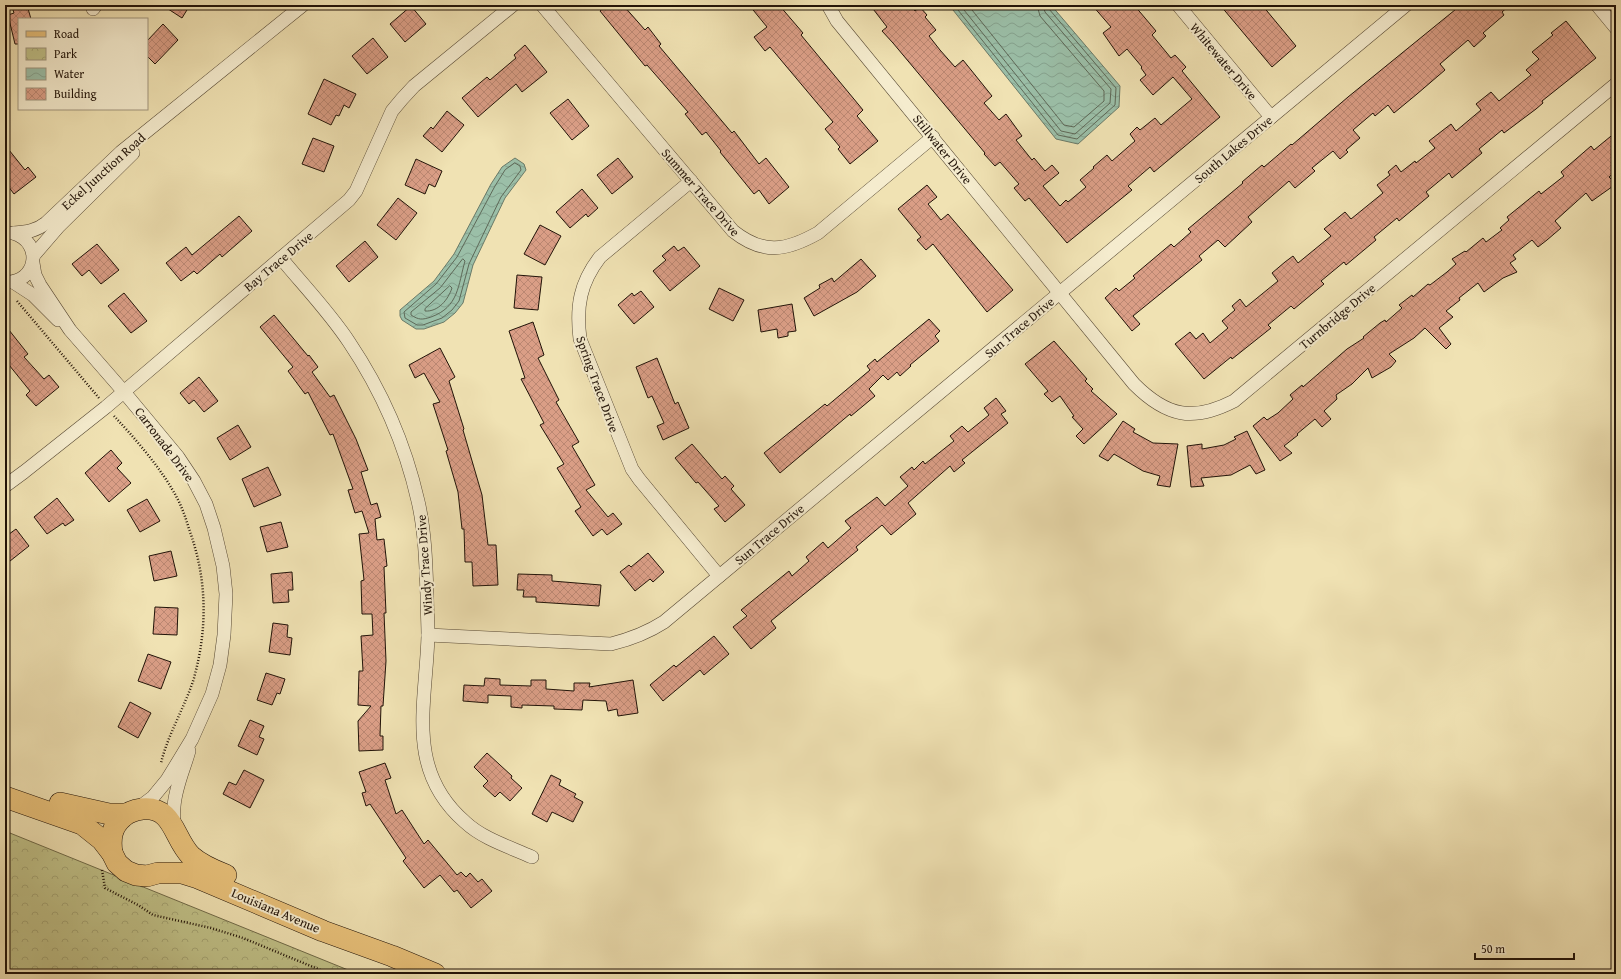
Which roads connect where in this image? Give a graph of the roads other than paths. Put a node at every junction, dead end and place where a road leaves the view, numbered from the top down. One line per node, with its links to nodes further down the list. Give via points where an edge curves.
1 (303, 5): 10 (street, Eckel Junction Road)
2 (513, 5): 15 (street, Bay Trace Drive, via 414,86 402,99 392,111 356,191 349,200)
3 (542, 5): 13 (street, Summer Trace Drive)
4 (828, 5): 12 (street, Stillwater Drive, via 837,21)
5 (1178, 5): 11 (street, Whitewater Drive)
6 (1406, 5): 11 (street, South Lakes Drive)
7 (1597, 5): 8 (street)
8 (1616, 28)
9 (1616, 84): 18 (street, Turnbridge Drive, via 1234,401 1216,410 1200,414 1180,413 1162,407 1148,398)
10 (188, 98): 14 (street, Eckel Junction Road, via 121,152 38,229); 16 (street, Eckel Junction Road, via 59,226)
11 (1271, 117): 18 (street, South Lakes Drive)
12 (933, 137): 13 (street, Summer Trace Drive, via 818,233 788,247 766,248 743,240); 18 (street, Stillwater Drive)
13 (691, 181): 22 (street, Spring Trace Drive, via 600,257 579,300 578,323 580,339 632,469)
14 (7, 233): 16 (street, Eckel Junction Road, via 21,236 27,241)
15 (281, 258): 20 (street, Bay Trace Drive); 23 (street, Windy Trace Drive, via 348,341 384,402 400,439 419,503 424,534)
16 (33, 259): 17 (street, Eckel Junction Road, via 26,275); 19 (street, Carronade Drive, via 35,275 40,285)
17 (9, 282): 19 (street, Carronade Drive, via 33,295)
18 (1060, 292): 22 (street, Sun Trace Drive)
19 (70, 330): 20 (street, Carronade Drive)
20 (124, 392): 21 (street, Bay Trace Drive); 24 (street, Carronade Drive, via 178,457 194,481 206,504 222,559 226,594 220,665 212,694)
21 (5, 486)
22 (720, 576): 23 (street, Sun Trace Drive, via 651,631 611,644)
23 (428, 636): 30 (street, Windy Trace Drive, via 422,739 432,778 440,794 466,824)
24 (192, 739): 27 (street, Carronade Drive, via 167,780 153,797); 28 (street, Carronade Drive, via 174,807)
25 (5, 785): 27 (main road, Louisiana Avenue, via 87,810 109,814)
26 (5, 797): 29 (main road, Louisiana Avenue, via 82,824)
27 (131, 812): 28 (main road, Louisiana Avenue, via 147,809 158,811 167,817); 29 (main road, via 118,821 112,831)
28 (176, 831): 31 (main road, via 178,848 174,858 168,867); 32 (main road, Louisiana Avenue, via 190,855 199,863 308,913)
29 (112, 853): 31 (main road, Louisiana Avenue, via 117,863 126,871 147,876)
30 (532, 858)
31 (158, 873): 32 (main road, Louisiana Avenue, via 182,873 198,878 323,931)
32 (392, 956): 33 (main road, Louisiana Avenue)
33 (435, 974)

